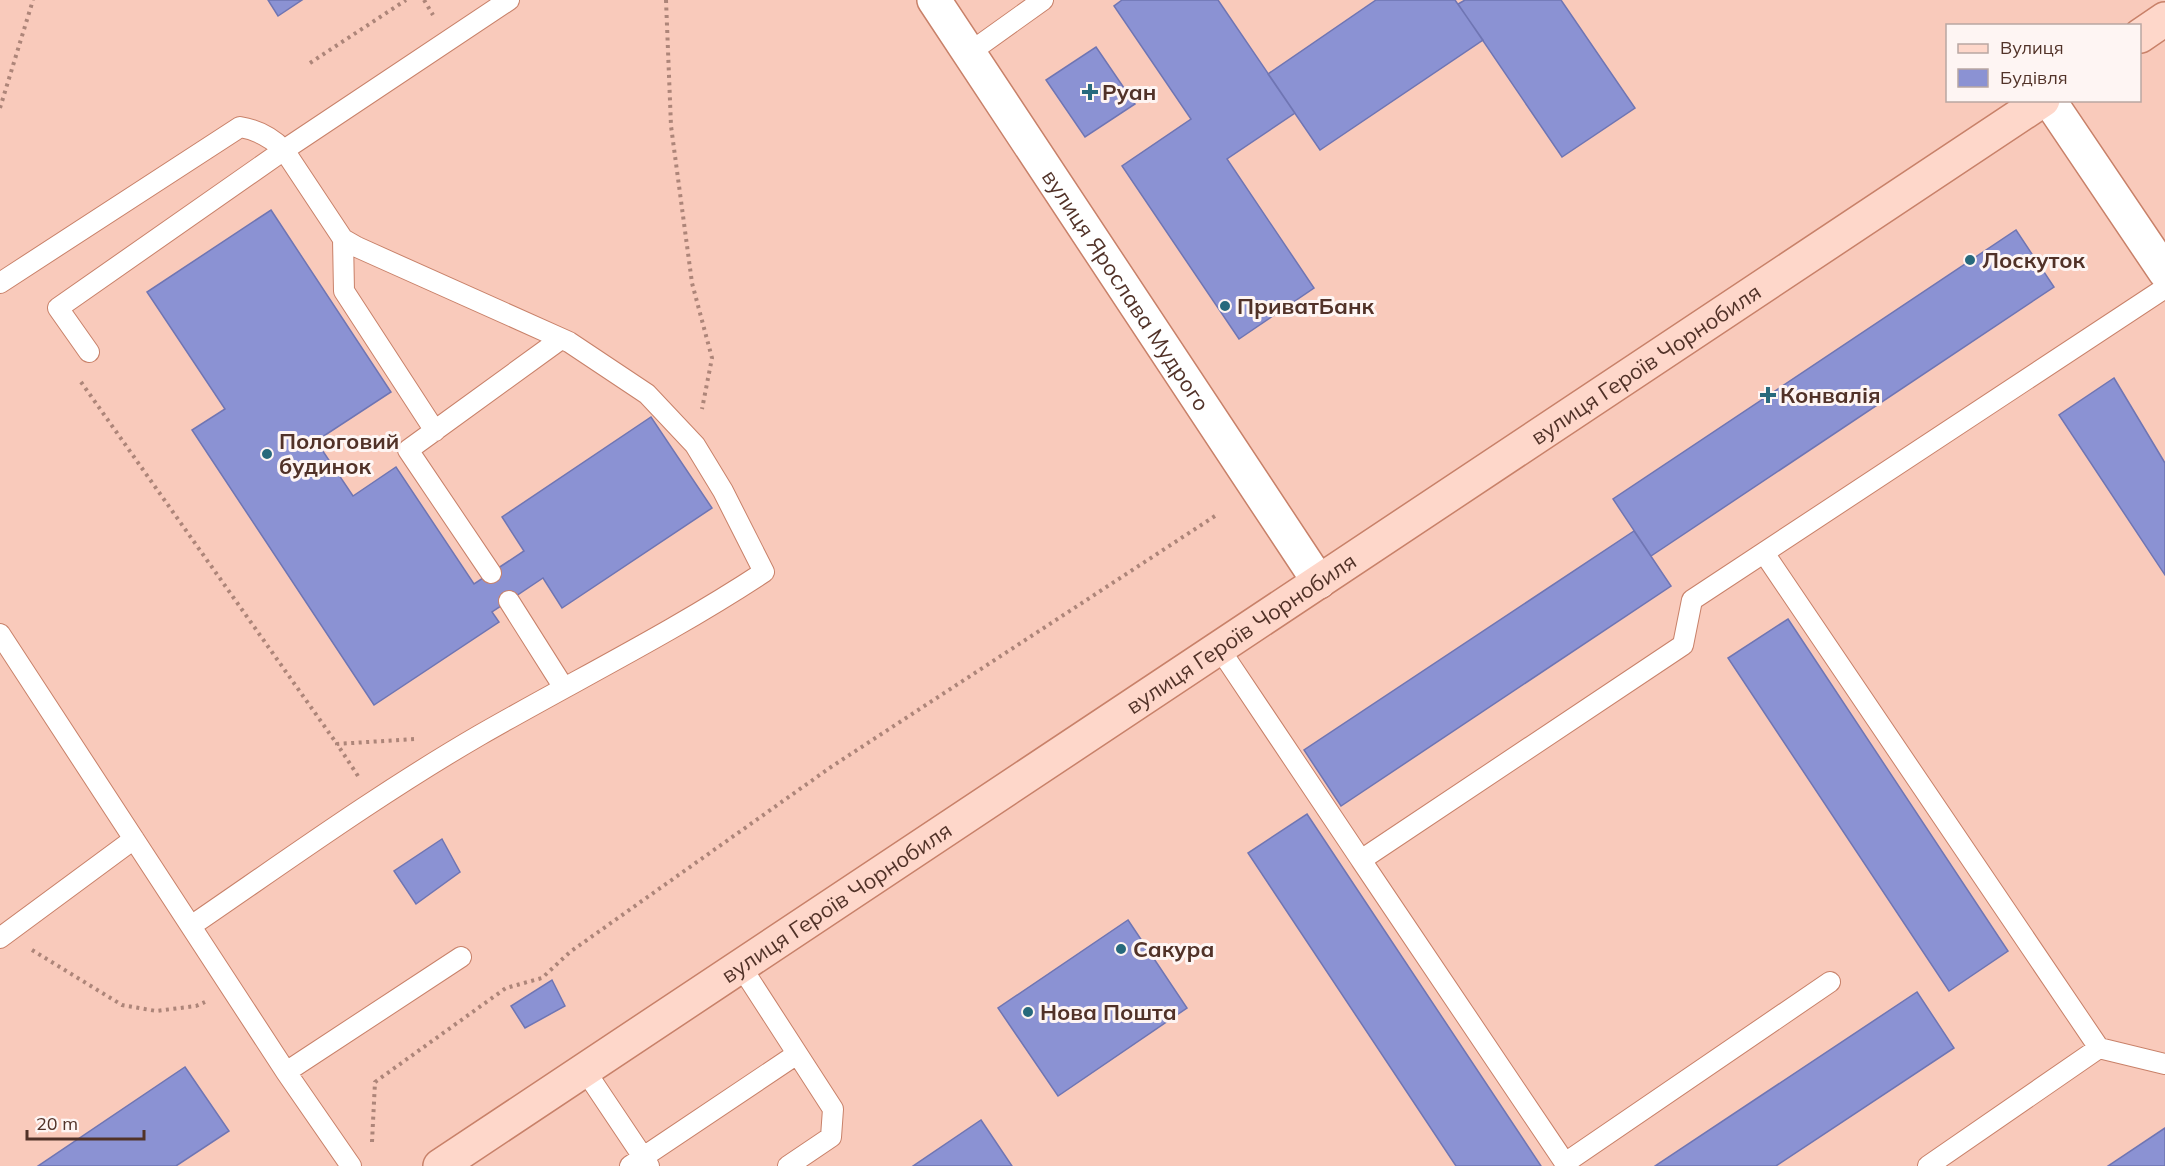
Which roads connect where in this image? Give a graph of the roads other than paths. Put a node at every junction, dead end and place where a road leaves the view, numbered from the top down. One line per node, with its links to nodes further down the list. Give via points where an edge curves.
1 (509, 0): 9 (lane)
2 (934, 0): 6 (street, вулиця Ярослава Мудрого)
3 (1043, 0): 6 (lane)
4 (2165, 19): 5 (street)
5 (2141, 35)
6 (969, 53): 19 (street, вулиця Ярослава Мудрого)
7 (2040, 102): 19 (street, вулиця Героїв Чорнобиля)
8 (2050, 102): 11 (street)
9 (284, 150): 10 (lane); 12 (lane, via 257,130 240,127); 15 (lane, via 58,308)
10 (343, 239): 14 (lane); 16 (lane, via 344,291)
11 (2165, 272)
12 (2, 276)
13 (2165, 288): 17 (lane)
14 (561, 339): 16 (lane); 23 (lane, via 647,394 695,445 764,572)
15 (89, 352)
16 (435, 431): 18 (lane, via 408,450)
17 (1764, 553): 25 (lane, via 1692,600 1683,645); 31 (lane)
18 (491, 573)
19 (1319, 582): 22 (street, вулиця Героїв Чорнобиля)
20 (509, 601): 23 (lane)
21 (0, 634): 24 (lane)
22 (1219, 648): 25 (lane); 29 (street, вулиця Героїв Чорнобиля)
23 (564, 688): 26 (lane, via 375,801)
24 (134, 839): 26 (lane); 27 (lane)
25 (1360, 860): 30 (lane, via 1565,1163)
26 (191, 926): 35 (lane)
27 (3, 936)
28 (461, 957): 35 (lane)
29 (740, 965): 32 (lane); 34 (street, вулиця Героїв Чорнобиля)
30 (1830, 982)
31 (2099, 1047): 33 (lane); 41 (lane)
32 (797, 1054): 38 (lane); 40 (lane, via 833,1109 831,1137)
33 (2165, 1064)
34 (584, 1069): 37 (street, вулиця Героїв Чорнобиля); 39 (lane)
35 (286, 1072): 36 (lane)
36 (351, 1166)
37 (440, 1166)
38 (630, 1166)
39 (649, 1166)
40 (788, 1166)
41 (1928, 1166)

